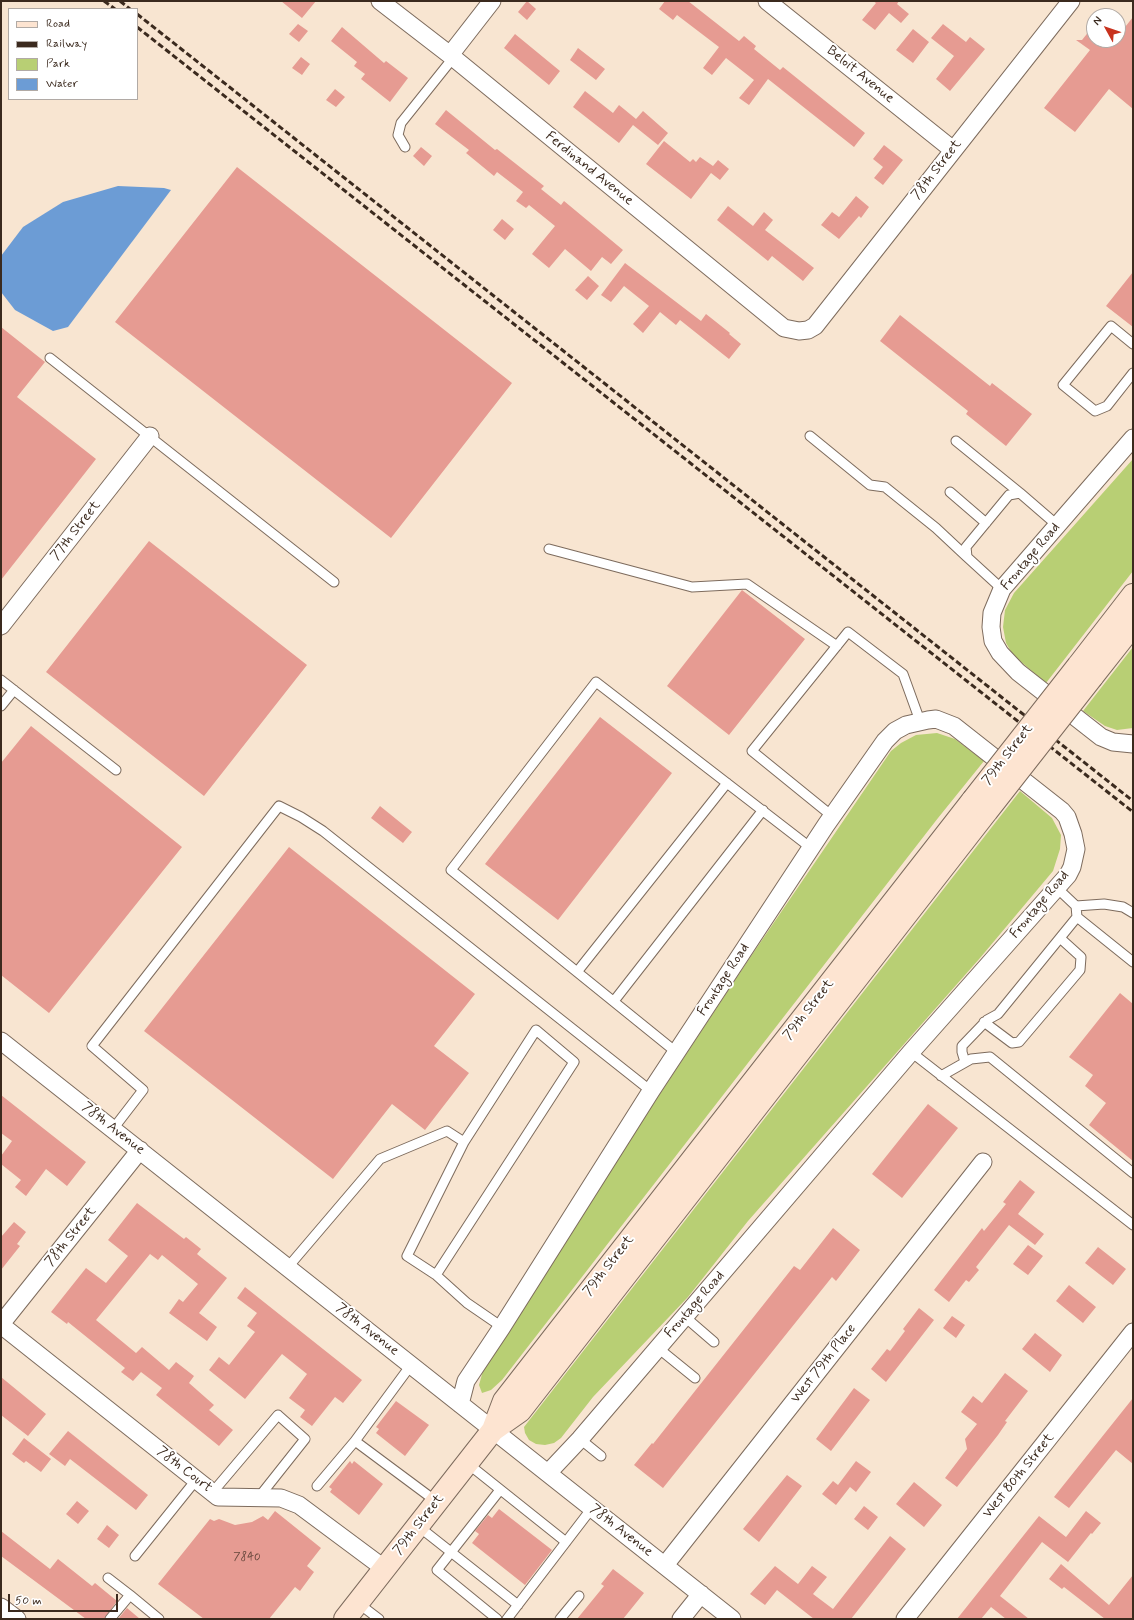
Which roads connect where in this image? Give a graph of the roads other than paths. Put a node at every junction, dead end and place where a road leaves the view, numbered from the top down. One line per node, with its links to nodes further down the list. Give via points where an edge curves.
1 (380, 1): 5 (street, Ferdinand Avenue)
2 (492, 1): 5 (street)
3 (767, 1): 7 (street, Beloit Avenue)
4 (1071, 1): 7 (street, 78th Street)
5 (451, 56): 6 (lane, via 401,123 398,135); 8 (street, Ferdinand Avenue, via 784,328)
6 (404, 147)
7 (953, 150): 8 (street, 78th Street, via 814,326)
8 (799, 331)
9 (1133, 344): 11 (lane, via 1111,326 1063,385 1095,411 1107,406)
10 (50, 358): 12 (lane)
11 (1133, 373)
12 (150, 436): 22 (lane); 26 (street, 77th Street)
13 (810, 436): 21 (lane, via 870,485 885,487)
14 (1133, 438): 19 (street, Frontage Road)
15 (956, 440): 17 (lane)
16 (950, 492): 18 (lane)
17 (1020, 493): 18 (lane, via 1010,495); 19 (lane)
18 (986, 523): 21 (lane, via 966,547)
19 (1057, 525): 23 (street, Frontage Road)
20 (549, 549): 27 (lane, via 692,587 747,584)
21 (967, 557): 23 (lane)
22 (334, 582)
23 (1002, 589): 33 (street, Frontage Road, via 992,613 991,627 993,641 1000,653 1018,672 1101,737 1113,742)
24 (1133, 595): 28 (main road, 79th Street)
25 (1133, 625): 28 (main road, 79th Street)
26 (1, 626)
27 (837, 646): 32 (lane, via 848,632 903,674); 37 (lane, via 752,751)
28 (1085, 671): 71 (main road, 79th Street, bridge, via 504,1401)
29 (1, 680): 30 (lane)
30 (14, 690): 31 (lane); 34 (lane)
31 (1, 706)
32 (920, 720): 37 (street, Frontage Road, via 906,725 885,741); 39 (street, Frontage Road, via 936,719 954,726 1067,817 1076,849 1072,867)
33 (1133, 744)
34 (116, 770)
35 (727, 783): 36 (lane); 45 (lane); 45 (lane, via 596,682 451,870)
36 (763, 810): 38 (lane); 46 (lane)
37 (832, 816): 38 (street, Frontage Road)
38 (811, 848): 49 (street, Frontage Road)
39 (1057, 888): 40 (lane); 50 (street, Frontage Road)
40 (1076, 906): 41 (lane, via 1123,906); 42 (lane)
41 (1133, 913)
42 (1077, 917): 43 (lane); 44 (lane)
43 (1060, 938): 47 (lane, via 998,1014); 47 (lane, via 1081,957 1080,970 1019,1042 1012,1043)
44 (1133, 962)
45 (577, 972): 46 (lane)
46 (614, 1001): 49 (lane)
47 (984, 1022): 51 (lane, via 962,1046)
48 (1, 1041): 54 (street, 78th Avenue)
49 (676, 1052): 53 (street, Frontage Road)
50 (911, 1052): 52 (lane); 62 (street, Frontage Road)
51 (965, 1062): 52 (lane); 58 (lane, via 990,1057)
52 (941, 1076): 59 (lane)
53 (651, 1091): 54 (lane, via 323,831 279,806 92,1046 144,1090); 64 (street, Frontage Road)
54 (113, 1129): 56 (street, 78th Avenue)
55 (464, 1142): 60 (lane, via 447,1131 380,1159); 61 (lane, via 407,1256); 61 (lane, via 536,1030 574,1062)
56 (140, 1150): 60 (street, 78th Avenue); 63 (street, 78th Street)
57 (983, 1162): 88 (street, West 79th Place)
58 (1133, 1173)
59 (1133, 1225)
60 (288, 1267): 68 (street, 78th Avenue)
61 (436, 1275): 64 (lane, via 467,1303)
62 (685, 1317): 66 (lane); 67 (street, Frontage Road)
63 (1, 1325): 77 (street, 78th Court)
64 (502, 1327): 70 (street, Frontage Road, via 466,1381)
65 (1133, 1332): 106 (street, West 80th Street)
66 (714, 1342)
67 (658, 1348): 69 (lane); 72 (street, Frontage Road)
68 (411, 1365): 70 (street, 78th Avenue); 73 (lane)
69 (695, 1378)
70 (460, 1404): 71 (street, 78th Avenue)
71 (493, 1430): 75 (main road, 79th Street); 76 (street, 78th Avenue)
72 (580, 1439): 74 (lane); 76 (street, Frontage Road)
73 (355, 1441): 78 (lane); 82 (lane)
74 (601, 1456)
75 (467, 1463): 79 (lane); 82 (main road, 79th Street)
76 (548, 1473): 83 (street, 78th Avenue)
77 (196, 1480): 80 (street, 78th Court); 87 (lane)
78 (317, 1486)
79 (500, 1490): 85 (lane); 86 (lane)
80 (212, 1493): 81 (street, 78th Court, via 218,1497); 81 (lane, via 278,1415 305,1439)
81 (259, 1497): 89 (street, 78th Court, via 281,1498 299,1505)
82 (437, 1502): 84 (main road, 79th Street)
83 (592, 1508): 85 (lane); 88 (street, 78th Avenue)
84 (418, 1526): 86 (lane); 89 (main road, 79th Street)
85 (566, 1542): 94 (lane)
86 (451, 1552): 94 (lane); 101 (lane, via 437,1570)
87 (135, 1556)
88 (665, 1565): 91 (street, 78th Avenue)
89 (384, 1569): 96 (main road, 79th Street)
90 (108, 1578): 92 (lane)
91 (701, 1594): 104 (street); 105 (street, 78th Avenue)
92 (130, 1595): 98 (lane); 99 (lane)
93 (579, 1596): 103 (lane)
94 (518, 1605): 102 (lane)
95 (1, 1607): 97 (street)
96 (352, 1611): 100 (lane)
97 (16, 1619)
98 (110, 1619)
99 (159, 1619)
100 (379, 1619)
101 (497, 1619)
102 (507, 1619)
103 (560, 1619)
104 (681, 1619)
105 (732, 1619)
106 (905, 1619)

